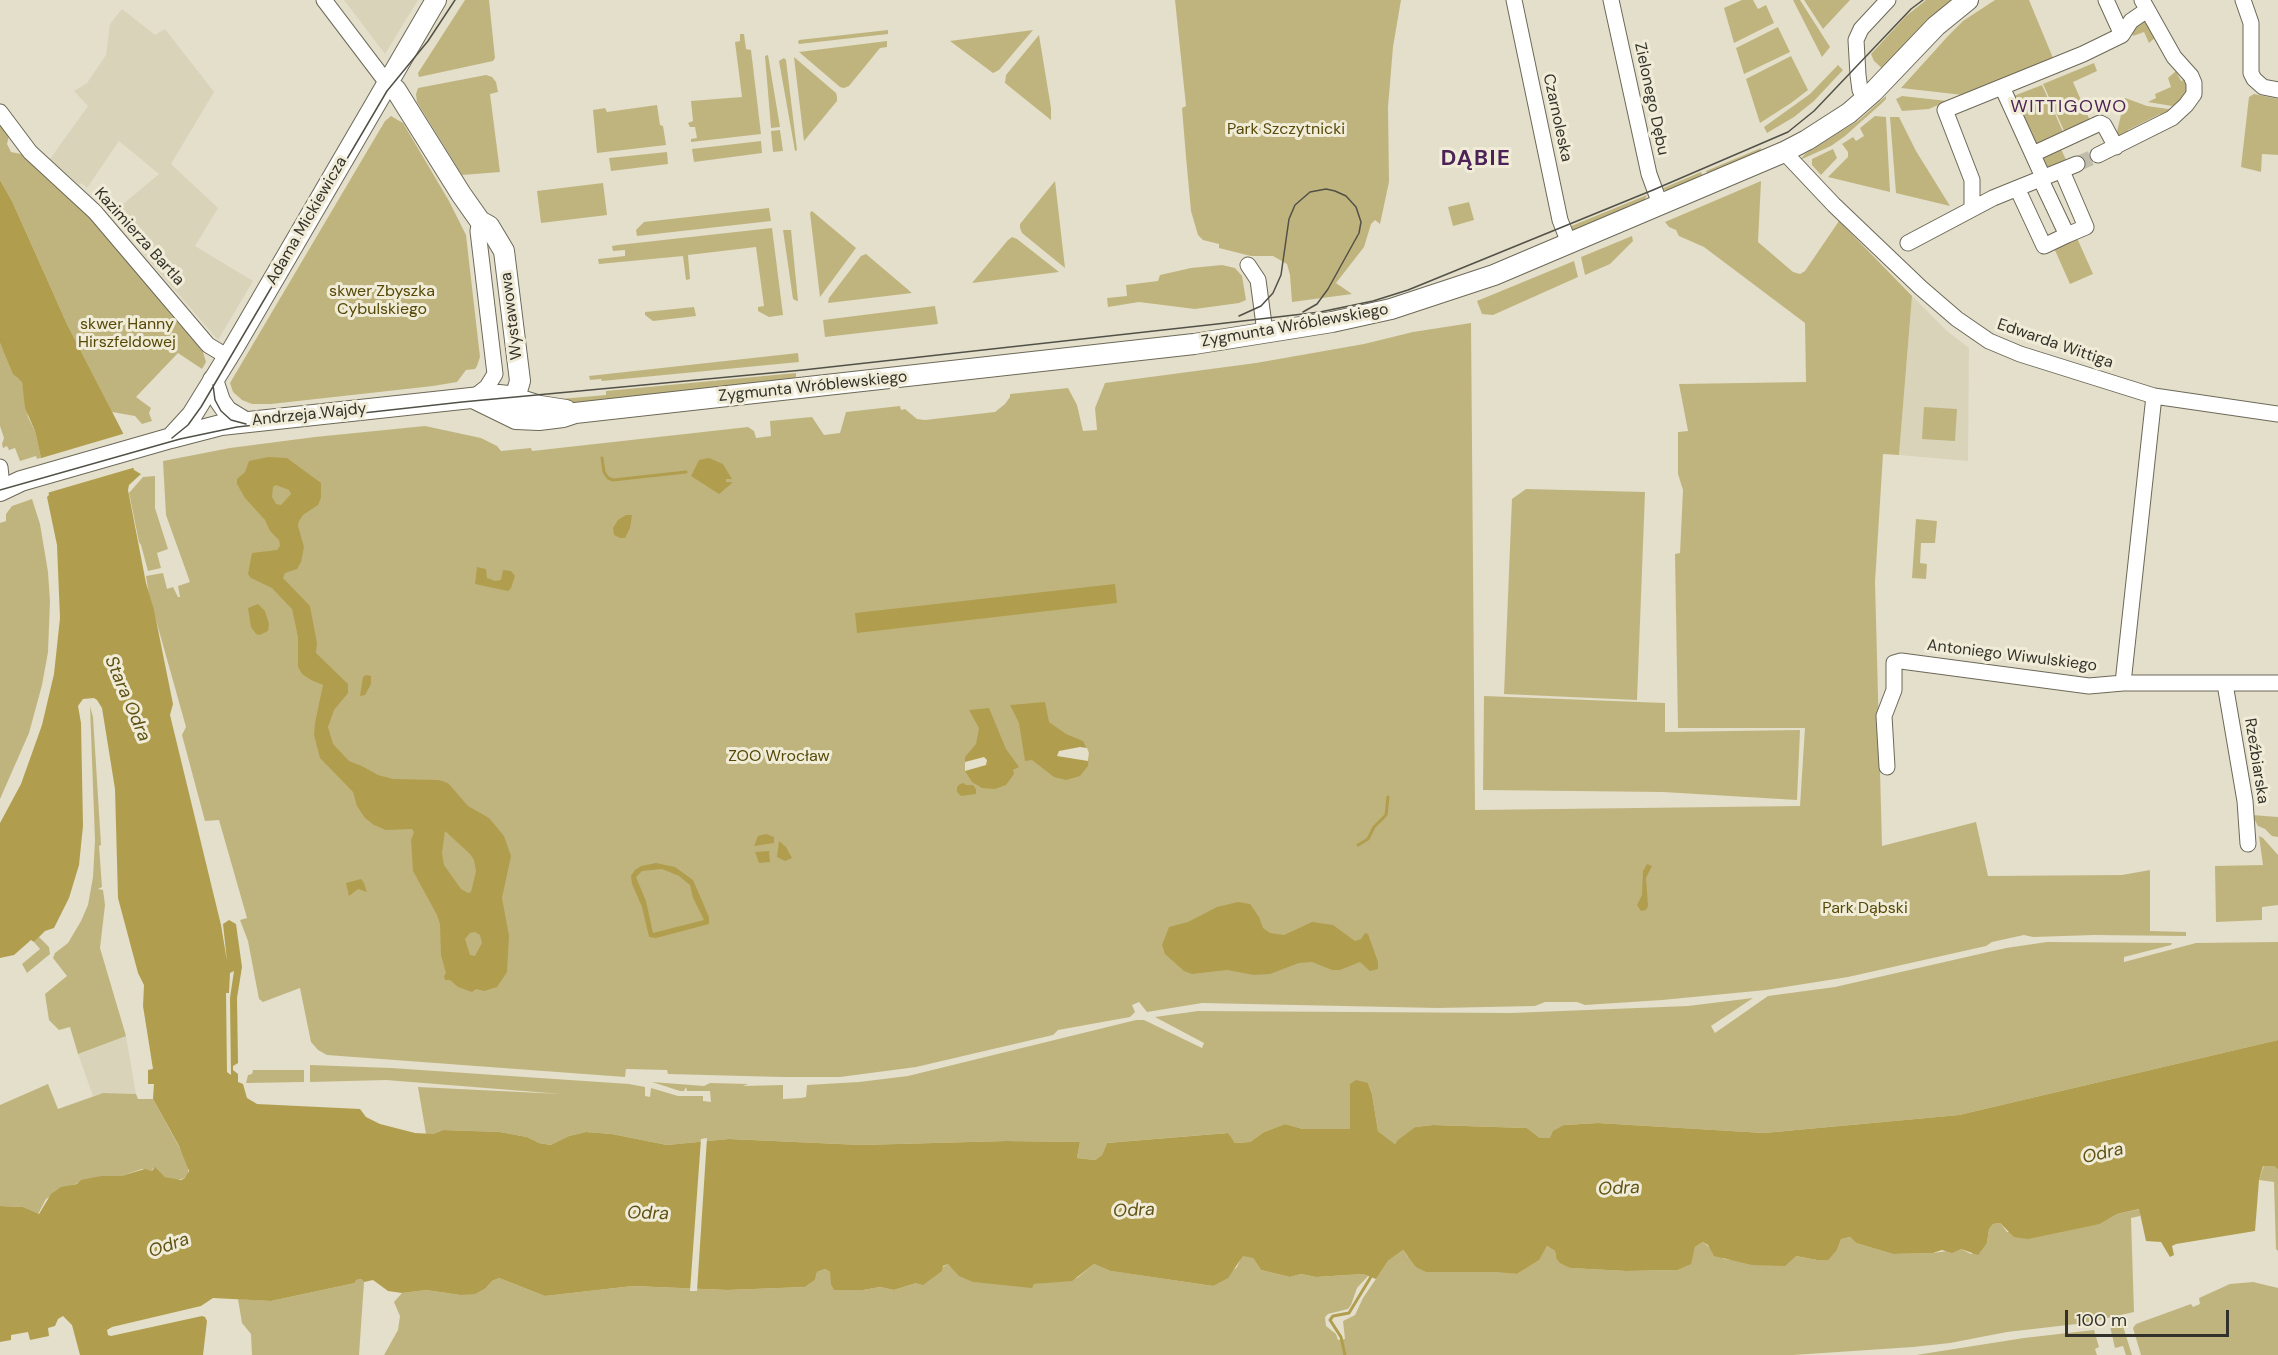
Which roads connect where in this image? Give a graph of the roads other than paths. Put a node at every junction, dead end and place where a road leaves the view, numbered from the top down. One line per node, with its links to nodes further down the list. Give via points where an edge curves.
1 (324, 0): 11 (street)
2 (436, 0): 11 (main road, Adama Mickiewicza)
3 (1514, 0): 28 (street, Czarnoleska, via 1560,220)
4 (1611, 0): 24 (street, Zielonego Dębu, via 1649,174)
5 (1888, 0): 14 (street, via 1856,40 1860,90)
6 (1968, 0): 14 (main road, Zygmunta Wróblewskiego, via 1936,26)
7 (2106, 0): 10 (street)
8 (2242, 0): 13 (street, via 2252,23 2251,74 2263,87)
9 (2144, 5): 10 (street); 16 (street, via 2179,64 2191,76 2194,94 2172,118)
10 (2122, 35): 12 (street)
11 (387, 83): 26 (main road, Wystawowa, via 396,90); 32 (main road, Adama Mickiewicza)
12 (2002, 87): 18 (street); 25 (street, via 1945,110 1972,180)
13 (2278, 90)
14 (1865, 100): 17 (main road, Zygmunta Wróblewskiego)
15 (0, 112): 32 (street, Kazimierza Bartla, via 30,152 95,212 208,345)
16 (2116, 147): 18 (street, via 2100,123); 19 (street)
17 (1784, 152): 24 (main road, Zygmunta Wróblewskiego); 34 (street, Edwarda Wittiga, via 1846,217 1973,331 2020,354)
18 (2033, 154): 22 (street)
19 (2098, 155)
20 (2077, 164): 21 (street)
21 (2062, 171): 22 (street); 27 (street, via 2086,226)
22 (2042, 177): 23 (street); 27 (street)
23 (2017, 188): 25 (street); 27 (street, via 2044,246)
24 (1660, 204): 28 (main road, Zygmunta Wróblewskiego)
25 (1972, 209): 29 (street)
26 (480, 221): 35 (street, Wystawowa, via 495,374); 36 (main road, Wystawowa, via 489,226 505,254 519,374)
27 (2067, 235)
28 (1569, 243): 31 (main road, Zygmunta Wróblewskiego, via 1494,275 1391,309)
29 (1908, 243)
30 (1248, 265): 31 (street, via 1257,280)
31 (1265, 332): 38 (main road, Zygmunta Wróblewskiego, via 1099,356)
32 (228, 357): 33 (main road, Adama Mickiewicza)
33 (213, 380): 40 (main road, via 227,411); 41 (main road, Adama Mickiewicza, via 190,418)
34 (2154, 396): 39 (street, Edwarda Wittiga); 43 (street)
35 (473, 398): 36 (main road, Andrzeja Wajdy); 37 (main road); 40 (main road, Andrzeja Wajdy)
36 (515, 398): 37 (main road); 38 (main road, Zygmunta Wróblewskiego)
37 (496, 410): 38 (main road, Zygmunta Wróblewskiego, via 516,419 534,421)
38 (574, 413)
39 (2278, 414)
40 (245, 422): 41 (main road, Andrzeja Wajdy)
41 (171, 438): 42 (main road, Andrzeja Wajdy, via 30,479)
42 (1, 482)
43 (2123, 683): 45 (street); 46 (street, Antoniego Wiwulskiego, via 2089,686 1894,663 1894,690 1884,716)
44 (2278, 683): 45 (street)
45 (2225, 684): 47 (street, Rzeźbiarska, via 2245,801)
46 (1887, 767)
47 (2248, 844)

